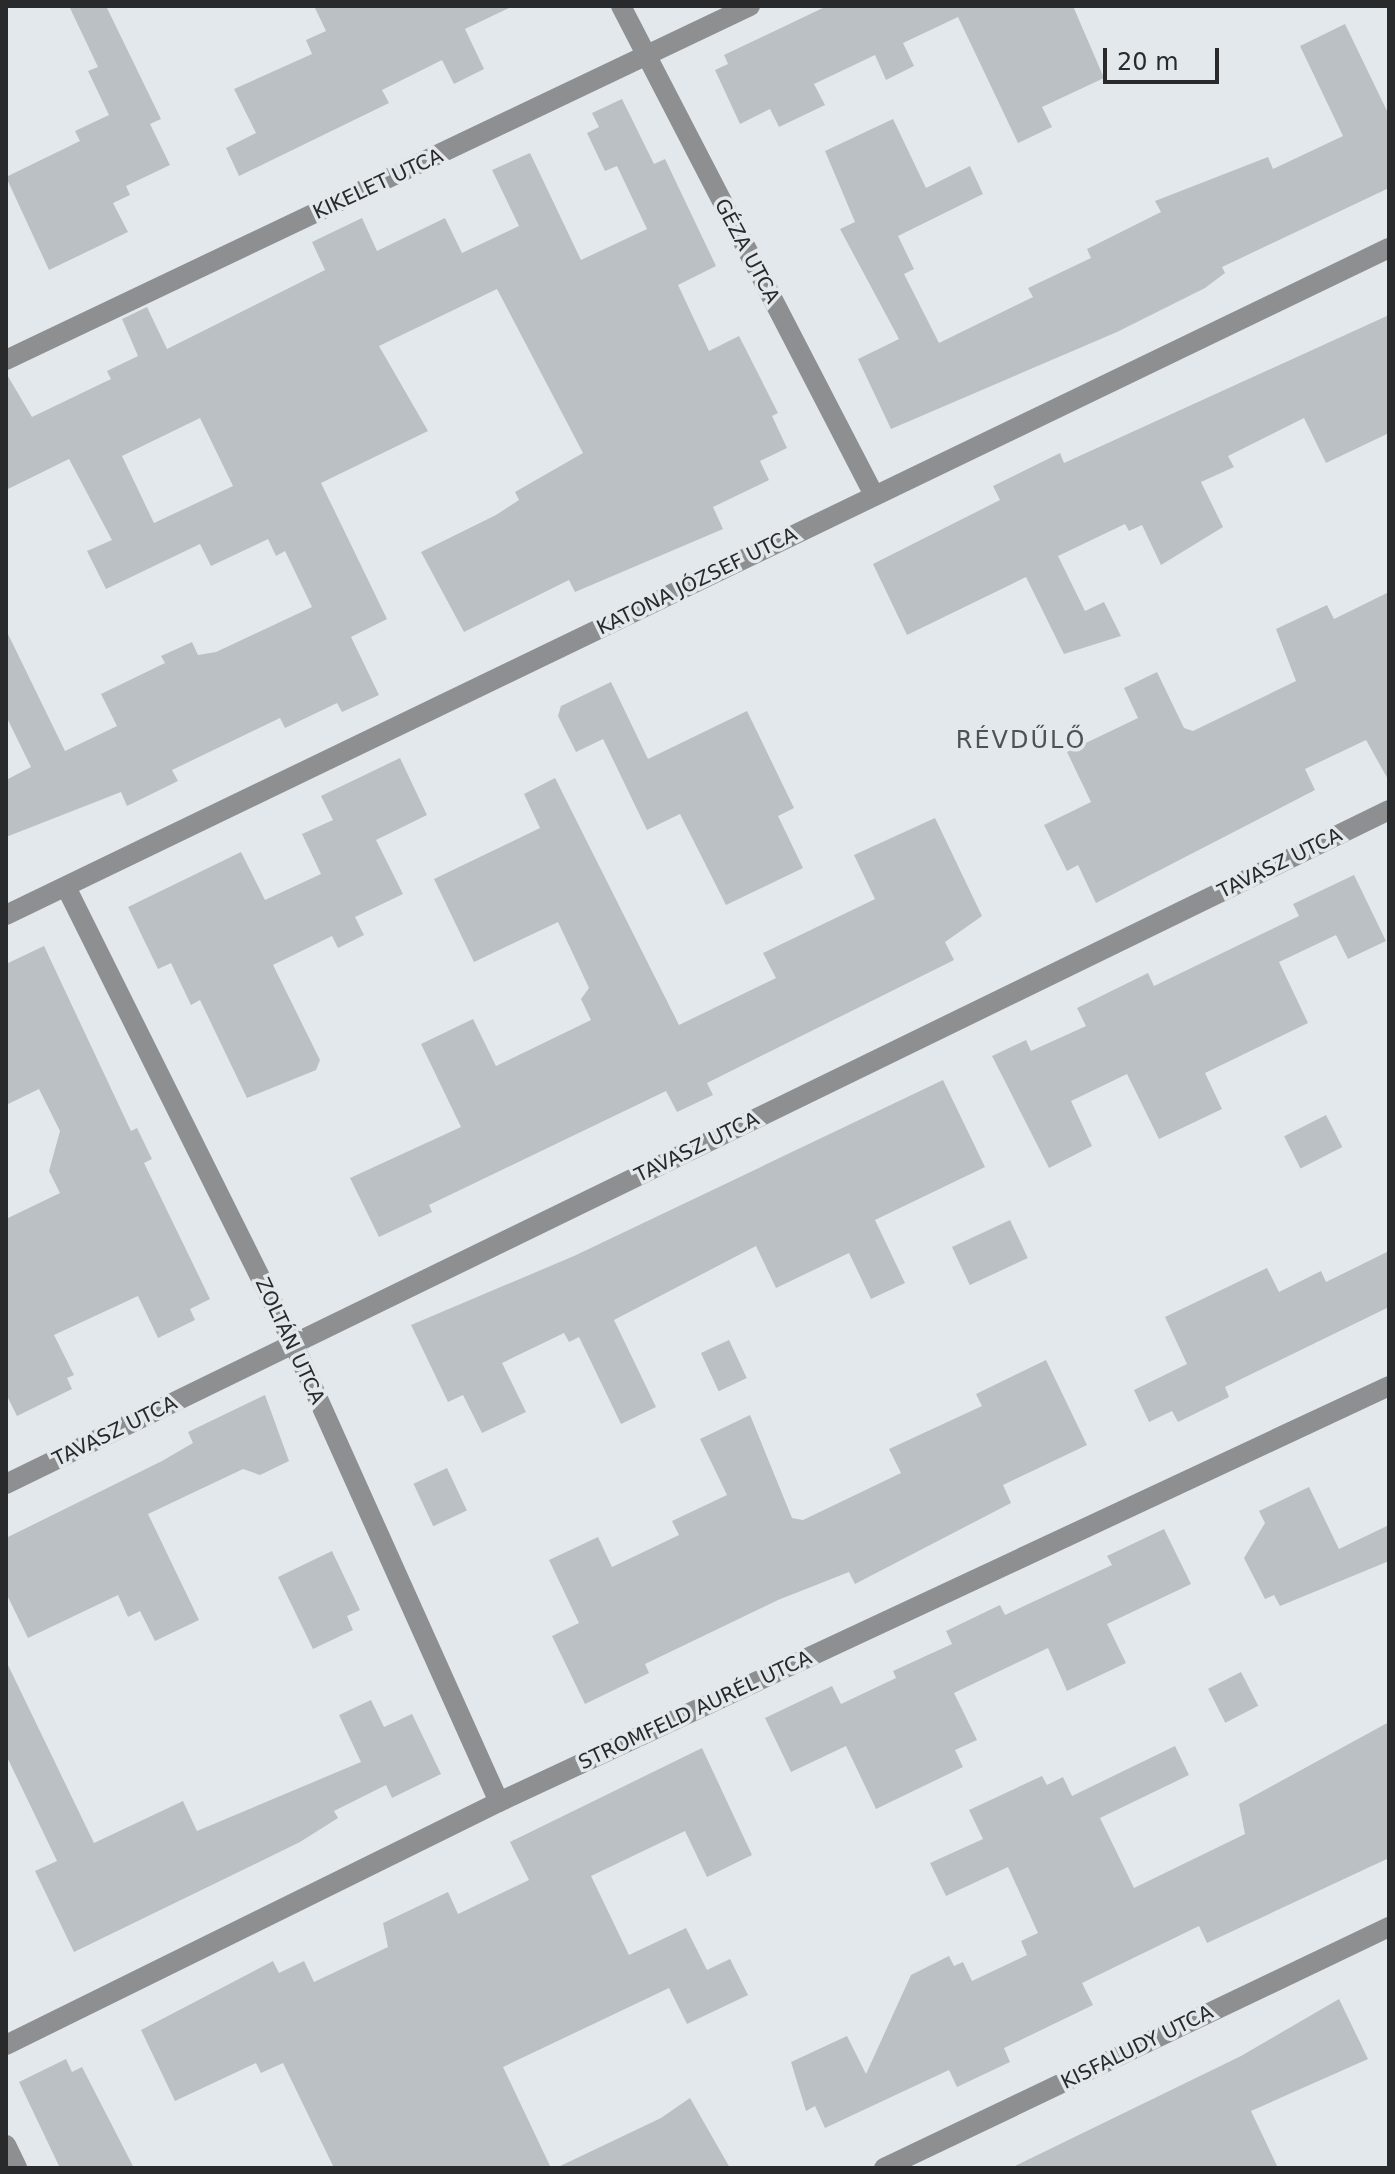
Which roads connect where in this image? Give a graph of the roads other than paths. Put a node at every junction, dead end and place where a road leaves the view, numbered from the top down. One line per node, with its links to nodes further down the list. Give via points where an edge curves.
1 (621, 6): 3 (street, GÉZA UTCA)
2 (750, 6): 3 (street, KIKELET UTCA)
3 (645, 57): 5 (street, KIKELET UTCA); 6 (street, GÉZA UTCA)
4 (1389, 248): 6 (street, KATONA JÓZSEF UTCA)
5 (6, 360)
6 (874, 495): 8 (street, KATONA JÓZSEF UTCA)
7 (1389, 810): 10 (street, TAVASZ UTCA)
8 (66, 887): 9 (street, KATONA JÓZSEF UTCA); 10 (street, ZOLTÁN UTCA)
9 (6, 915)
10 (293, 1343): 12 (street, TAVASZ UTCA); 13 (street, ZOLTÁN UTCA)
11 (1389, 1386): 13 (street, STROMFELD AURÉL UTCA)
12 (6, 1484)
13 (499, 1802): 15 (street, STROMFELD AURÉL UTCA)
14 (1389, 1927): 18 (street, KISFALUDY UTCA)
15 (6, 2045)
16 (6, 2145): 17 (street)
17 (17, 2168)
18 (884, 2168)

